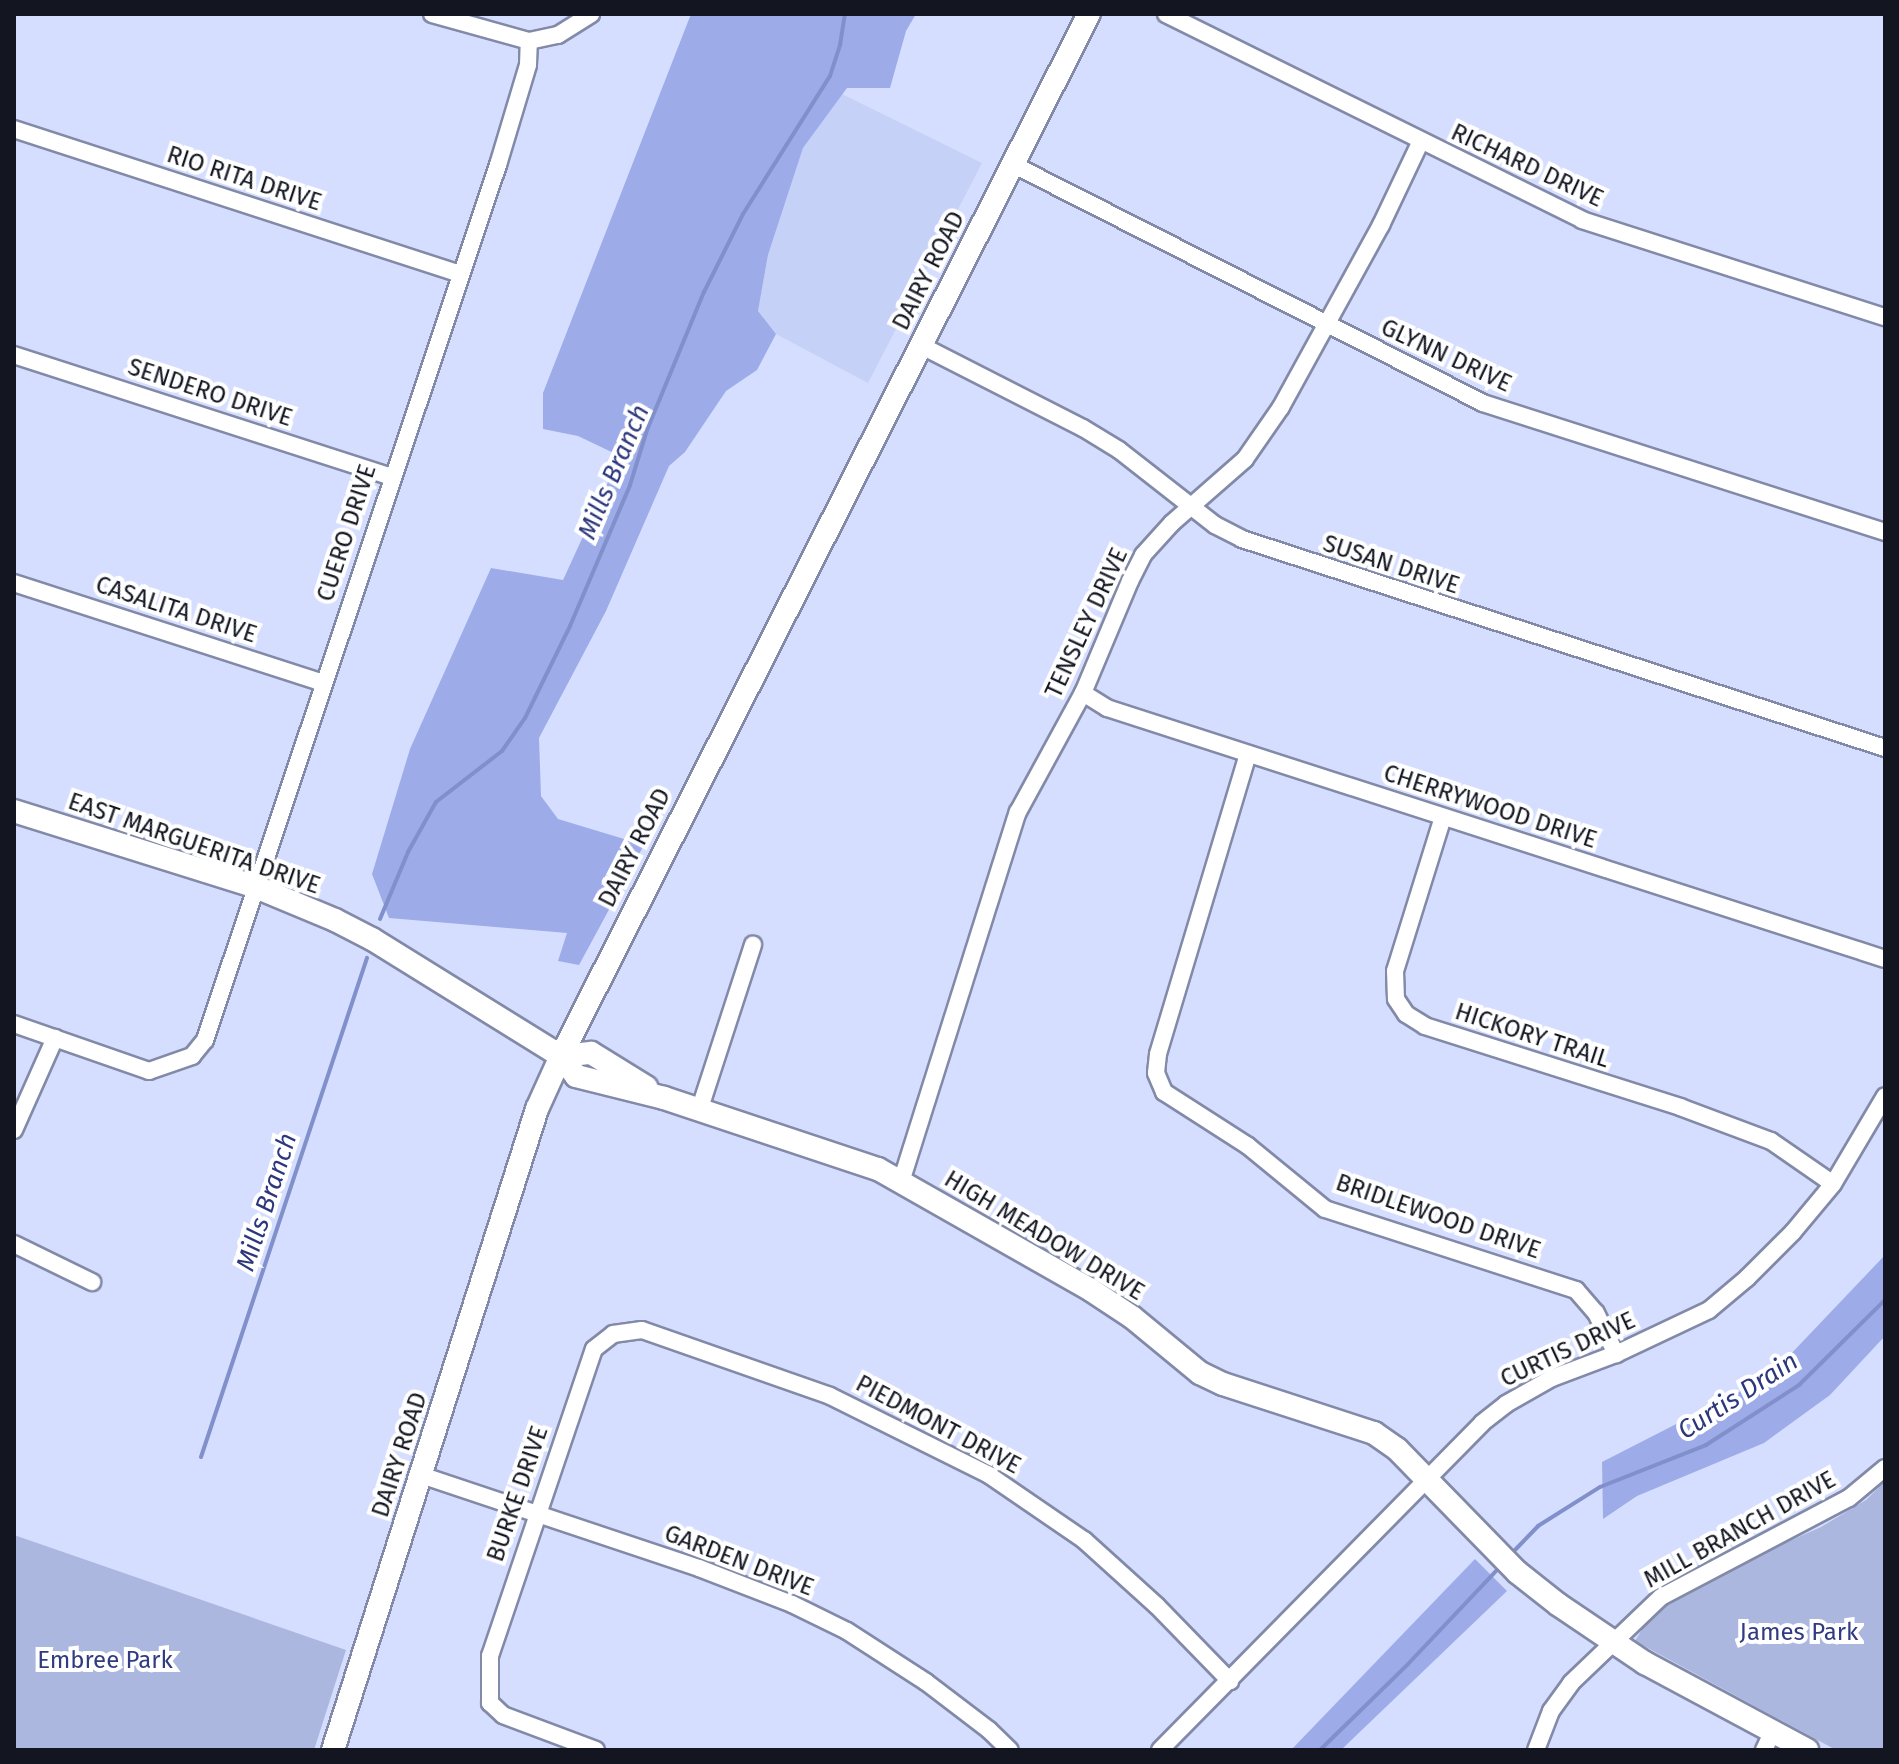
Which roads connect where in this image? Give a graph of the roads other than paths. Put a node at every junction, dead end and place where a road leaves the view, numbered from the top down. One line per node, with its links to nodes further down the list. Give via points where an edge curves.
1 (432, 14): 5 (street)
2 (591, 14): 5 (street, via 558,35)
3 (1089, 14): 8 (street, DAIRY ROAD)
4 (1166, 14): 7 (street, RICHARD DRIVE)
5 (529, 41): 9 (street, CUERO DRIVE, via 528,65)
6 (14, 129): 9 (street, RIO RITA DRIVE)
7 (1420, 143): 10 (street, RICHARD DRIVE, via 1582,220); 11 (street, TENSLEY DRIVE)
8 (1012, 164): 11 (street, GLYNN DRIVE); 12 (street, DAIRY ROAD)
9 (460, 274): 14 (street, CUERO DRIVE)
10 (1885, 317)
11 (1326, 325): 15 (street, TENSLEY DRIVE, via 1245,459); 16 (street, GLYNN DRIVE, via 1483,403)
12 (920, 345): 15 (street, SUSAN DRIVE, via 1083,428); 29 (street, DAIRY ROAD)
13 (14, 355): 14 (street, SENDERO DRIVE)
14 (391, 477): 18 (street, CUERO DRIVE)
15 (1191, 507): 19 (street, TENSLEY DRIVE, via 1143,555); 20 (street, SUSAN DRIVE, via 1242,539 1303,562)
16 (1885, 532)
17 (14, 583): 18 (street, CASALITA DRIVE)
18 (323, 683): 24 (street, CUERO DRIVE)
19 (1083, 693): 21 (street, CHERRYWOOD DRIVE, via 1107,708); 33 (street, TENSLEY DRIVE, via 1018,812)
20 (1885, 748)
21 (1248, 754): 23 (street, CHERRYWOOD DRIVE); 38 (street, BRIDLEWOOD DRIVE, via 1158,1054 1156,1073 1164,1092 1248,1146 1325,1209 1576,1290 1596,1313)
22 (14, 811): 24 (street, EAST MARGUERITA DRIVE)
23 (1443, 817): 26 (street, CHERRYWOOD DRIVE); 34 (street, HICKORY TRAIL, via 1395,971 1396,999 1406,1014 1425,1026 1771,1141)
24 (256, 887): 28 (street, CUERO DRIVE, via 205,1040 192,1056 149,1071); 29 (street, EAST MARGUERITA DRIVE, via 372,939)
25 (753, 945): 31 (street)
26 (1885, 959)
27 (14, 1024): 28 (street)
28 (55, 1038): 32 (street)
29 (561, 1056): 31 (street, HIGH MEADOW DRIVE, via 576,1076); 40 (street, DAIRY ROAD, via 537,1109)
30 (1885, 1096): 34 (street, CURTIS DRIVE)
31 (699, 1111): 33 (street, HIGH MEADOW DRIVE, via 878,1169)
32 (14, 1130)
33 (901, 1182): 41 (street, HIGH MEADOW DRIVE, via 1091,1290 1200,1373 1374,1433)
34 (1833, 1184): 38 (street, CURTIS DRIVE, via 1793,1232 1709,1310)
35 (14, 1244): 36 (street)
36 (92, 1282)
37 (613, 1334): 42 (street, BURKE DRIVE, via 594,1349); 44 (street, PIEDMONT DRIVE, via 642,1330 830,1396 989,1475 1084,1540)
38 (1616, 1354): 41 (street, CURTIS DRIVE, via 1552,1378 1506,1404)
39 (1885, 1468): 43 (street, MILL BRANCH DRIVE, via 1849,1498 1661,1597)
40 (421, 1475): 42 (street, GARDEN DRIVE); 46 (street, DAIRY ROAD)
41 (1427, 1480): 43 (street, HIGH MEADOW DRIVE, via 1517,1572); 44 (street, CURTIS DRIVE)
42 (537, 1516): 47 (street, BURKE DRIVE, via 490,1656 490,1703 503,1715); 48 (street, GARDEN DRIVE, via 699,1568 847,1631 926,1682)
43 (1613, 1643): 45 (street, HIGH MEADOW DRIVE); 50 (street, MILL BRANCH DRIVE, via 1571,1683 1551,1711)
44 (1230, 1681): 49 (street, CURTIS DRIVE)
45 (1768, 1741): 51 (street, HIGH MEADOW DRIVE)
46 (333, 1750)
47 (596, 1750)
48 (1010, 1750)
49 (1160, 1750)
50 (1536, 1750)
51 (1807, 1750)

